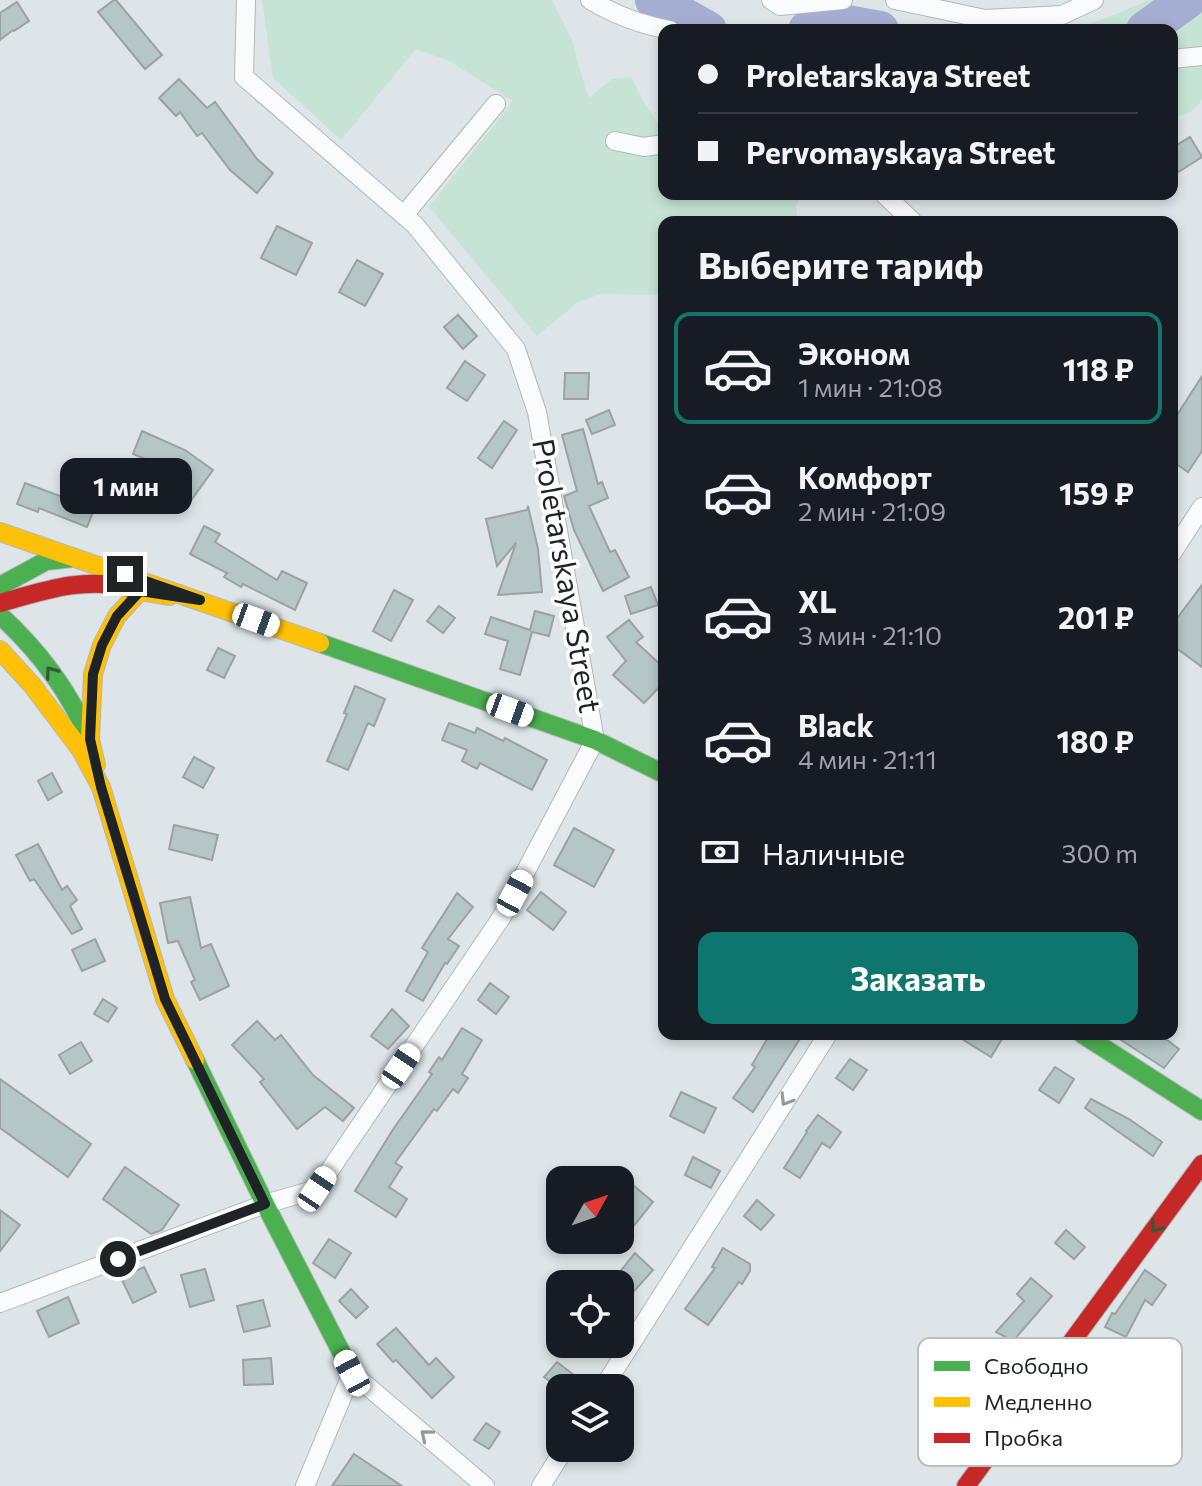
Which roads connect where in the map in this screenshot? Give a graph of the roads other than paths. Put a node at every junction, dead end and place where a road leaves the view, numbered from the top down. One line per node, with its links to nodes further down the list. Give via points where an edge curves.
1 (246, 0): 14 (street, Proletarskaya Street, via 244,77)
2 (590, 0): 7 (street)
3 (771, 0): 4 (street, via 780,6)
4 (843, 0)
5 (895, 0): 6 (street, via 985,19 1062,15)
6 (1094, 0)
7 (658, 27)
8 (1202, 56): 9 (street)
9 (1178, 58)
10 (496, 104): 14 (street)
11 (615, 141): 12 (street)
12 (658, 145)
13 (890, 200): 15 (street)
14 (404, 215): 26 (street, Proletarskaya Street, via 516,349 537,412)
15 (907, 216)
16 (1202, 507): 18 (street)
17 (0, 532): 19 (street)
18 (1178, 536)
19 (76, 557): 20 (street, via 46,561); 22 (street)
20 (0, 586)
21 (140, 591): 22 (street); 23 (street, via 107,582 45,590); 27 (street, via 117,616 102,645)
22 (200, 600): 26 (street)
23 (0, 603)
24 (0, 615): 27 (street, one-way to 24, via 72,701)
25 (3, 653): 27 (street)
26 (595, 740): 28 (street); 33 (street, Proletarskaya Street, via 501,918 317,1189)
27 (85, 744): 33 (street, via 165,999)
28 (658, 771)
29 (824, 1040): 37 (street, one-way to 37)
30 (1091, 1040): 31 (street)
31 (1202, 1111)
32 (1202, 1164): 35 (street, one-way to 35)
33 (265, 1204): 34 (street, Proletarskaya Street); 36 (street)
34 (0, 1303)
35 (1074, 1338)
36 (352, 1373): 40 (street); 41 (street, one-way to 36)
37 (612, 1374)
38 (556, 1462): 42 (street)
39 (981, 1466): 43 (street, one-way to 43)
40 (305, 1486)
41 (485, 1486)
42 (541, 1486)
43 (966, 1486)

